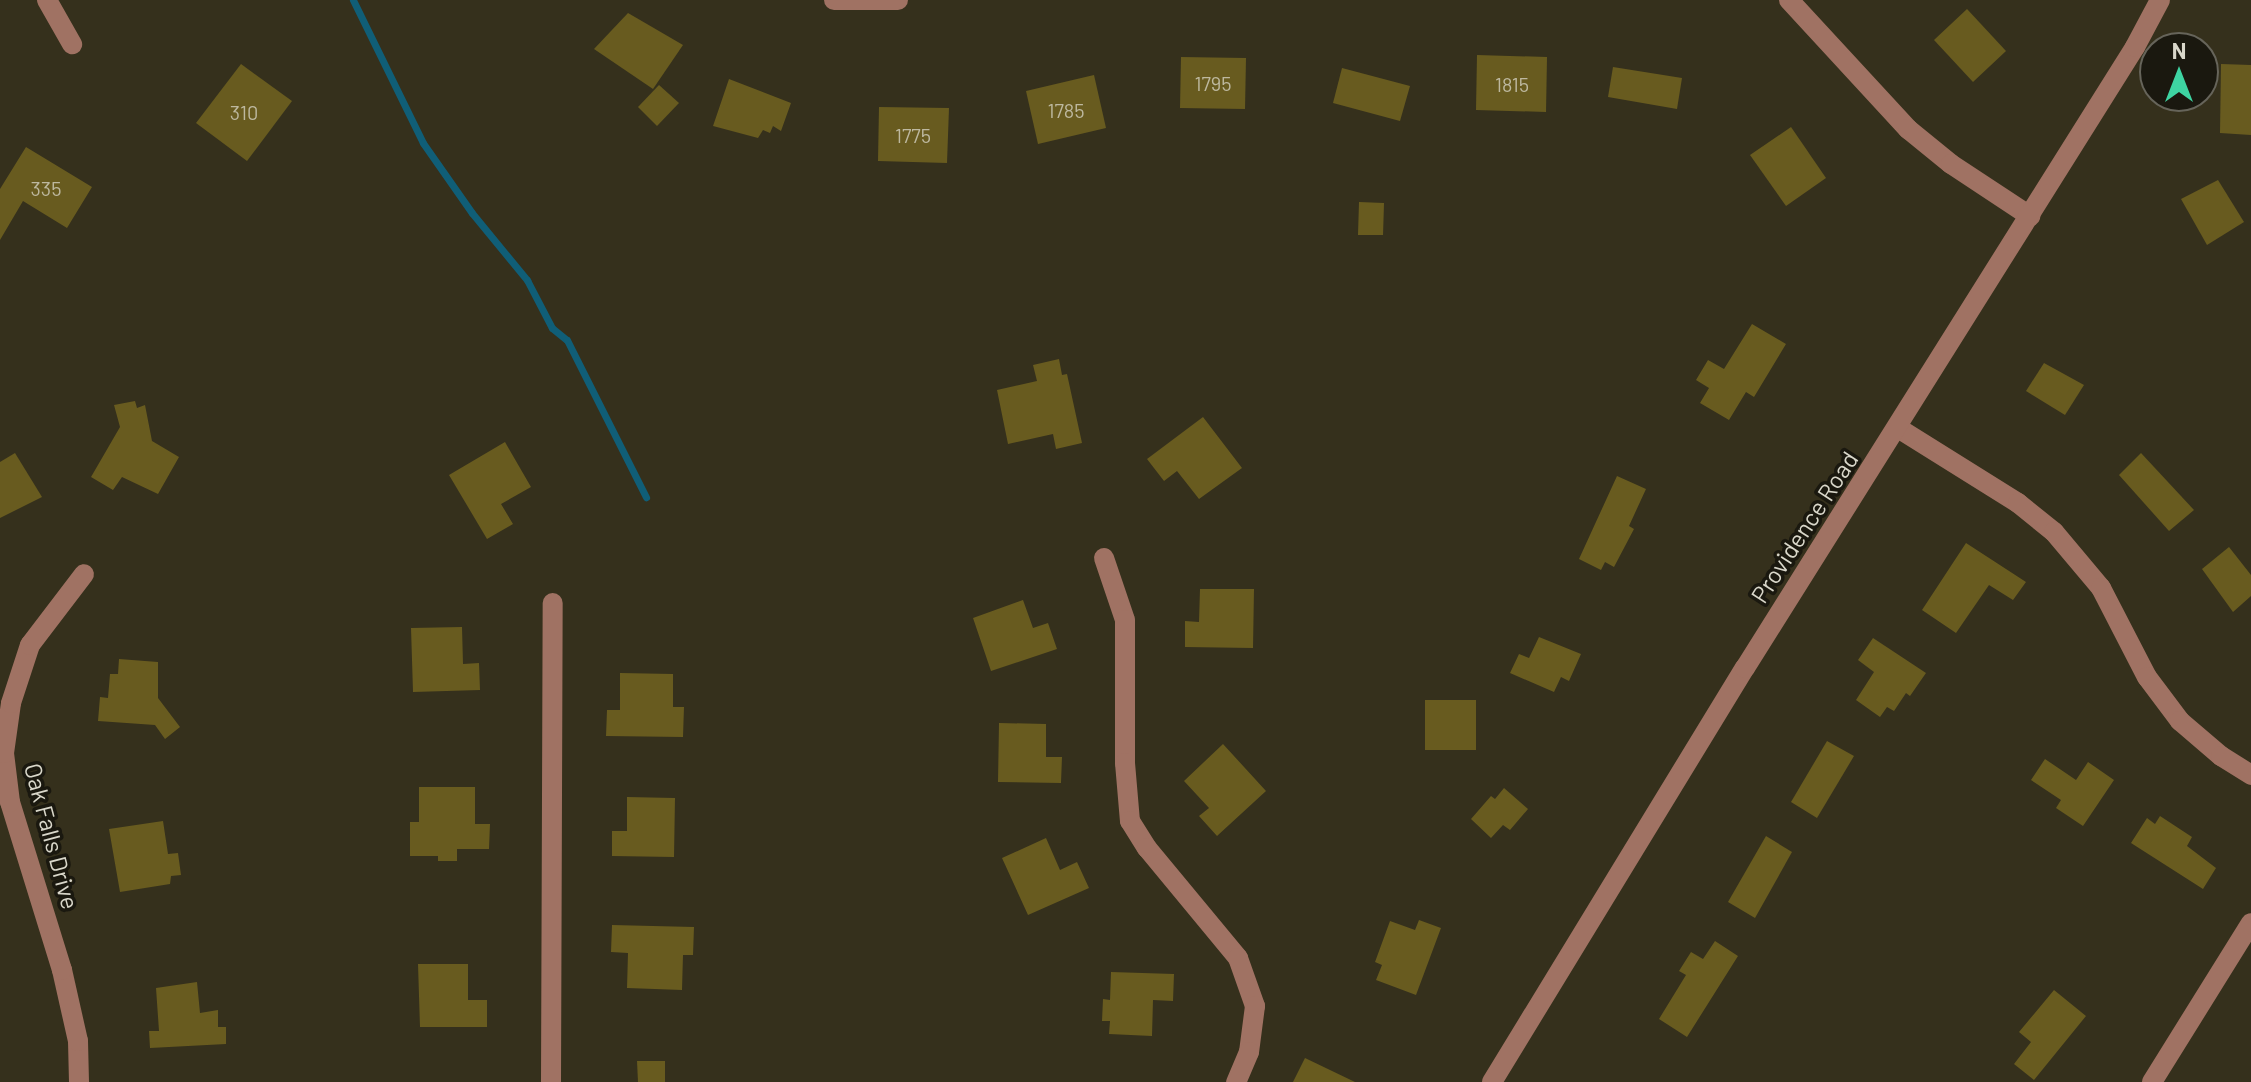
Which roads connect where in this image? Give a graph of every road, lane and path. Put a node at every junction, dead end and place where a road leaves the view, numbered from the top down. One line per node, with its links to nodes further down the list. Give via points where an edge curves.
1 (47, 0): 6 (street)
2 (834, 0): 3 (street)
3 (898, 0)
4 (2160, 0): 7 (street, Providence Road)
5 (1802, 4): 7 (street, via 1870,91 1908,129)
6 (72, 44)
7 (2030, 216): 8 (street, Providence Road)
8 (1898, 428): 12 (street, via 2018,503 2054,532 2101,588 2147,677 2180,721); 17 (street, Providence Road)
9 (1104, 558): 16 (street, via 1125,620 1130,821 1238,958 1255,1006 1249,1052)
10 (84, 574): 14 (street, Oak Falls Drive, via 30,645 11,703 4,753 10,802 62,970 78,1041)
11 (553, 603): 15 (street)
12 (2251, 775)
13 (2251, 923): 18 (street)
14 (79, 1082)
15 (551, 1082)
16 (1236, 1082)
17 (1492, 1082)
18 (2152, 1082)

